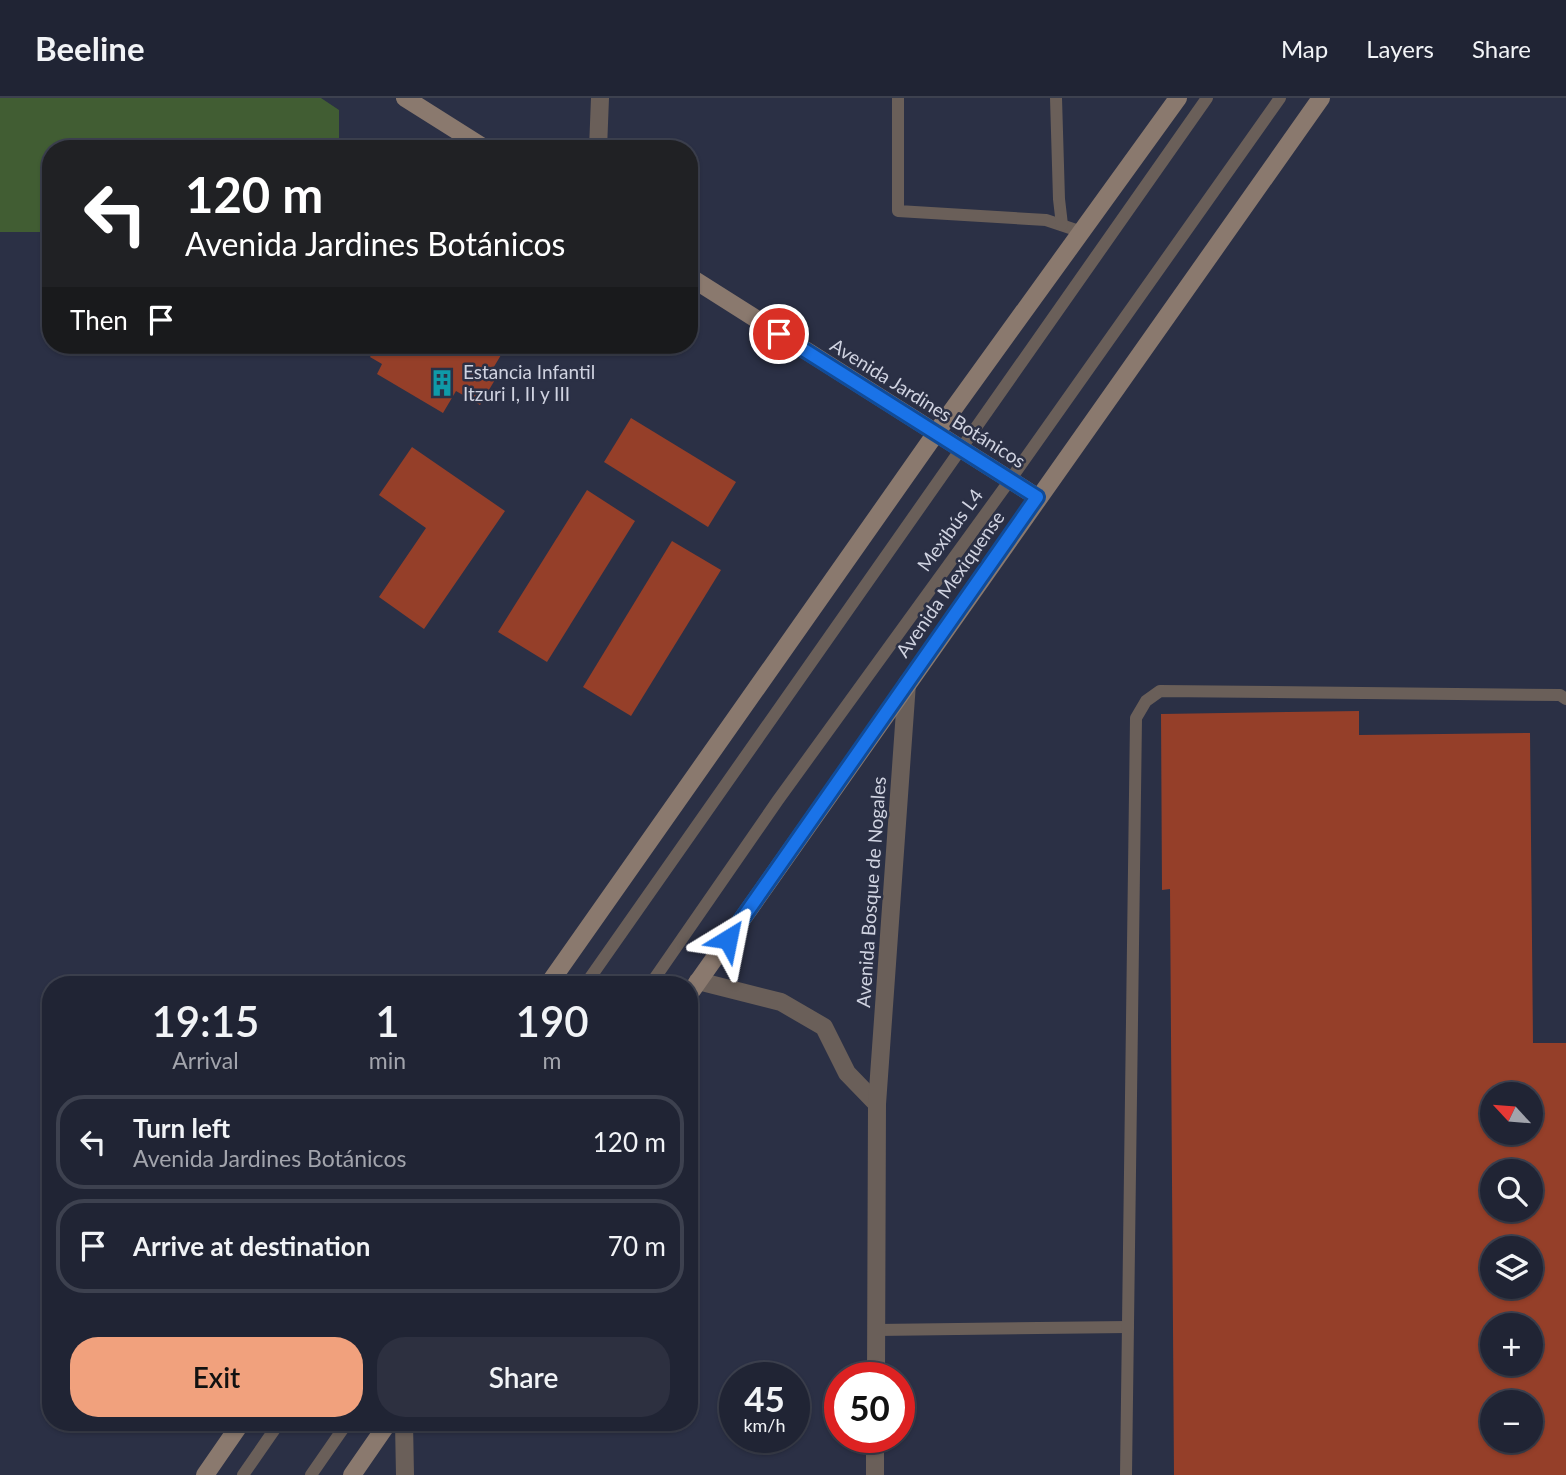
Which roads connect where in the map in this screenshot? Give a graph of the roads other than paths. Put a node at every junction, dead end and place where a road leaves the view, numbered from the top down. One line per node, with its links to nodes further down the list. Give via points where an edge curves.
1 (405, 98): 9 (main road)
2 (600, 98): 10 (street)
3 (898, 98): 11 (lane, via 898,211)
4 (1056, 98): 11 (lane)
5 (1178, 98): 12 (main road)
6 (1207, 98): 15 (lane, Mexibús L4)
7 (1280, 98): 16 (lane, Mexibús L4)
8 (1321, 98): 17 (main road, Avenida Mexiquense)
9 (471, 140)
10 (598, 140)
11 (1062, 225): 12 (lane)
12 (1082, 232): 14 (main road)
13 (698, 282): 14 (main road, Avenida Jardines Botánicos)
14 (936, 433): 15 (main road, Avenida Jardines Botánicos); 20 (main road)
15 (961, 448): 16 (main road, Avenida Jardines Botánicos); 21 (lane, Mexibús L4)
16 (1010, 480): 17 (main road, Avenida Jardines Botánicos); 22 (lane, Mexibús L4)
17 (1037, 497): 18 (main road, Avenida Mexiquense)
18 (907, 683): 23 (main road, Avenida Mexiquense); 25 (street, Avenida Bosque de Nogales)
19 (1566, 699): 26 (lane, via 1560,695 1160,691 1146,701 1136,718)
20 (554, 976)
21 (591, 976)
22 (656, 976)
23 (698, 981)
24 (698, 988): 25 (street, via 781,1003 824,1027 846,1073)
25 (877, 1104): 27 (street, Avenida Bosque de Nogales)
26 (1128, 1327): 27 (lane); 41 (lane)
27 (876, 1330): 28 (street, Avenida Bosque de Nogales)
28 (876, 1362)
29 (235, 1431): 35 (main road)
30 (273, 1431): 36 (lane)
31 (341, 1431): 37 (lane)
32 (382, 1431): 38 (main road)
33 (404, 1431): 39 (street)
34 (875, 1453): 40 (street)
35 (205, 1475)
36 (243, 1475)
37 (311, 1475)
38 (352, 1475)
39 (405, 1475)
40 (875, 1475)
41 (1126, 1475)

